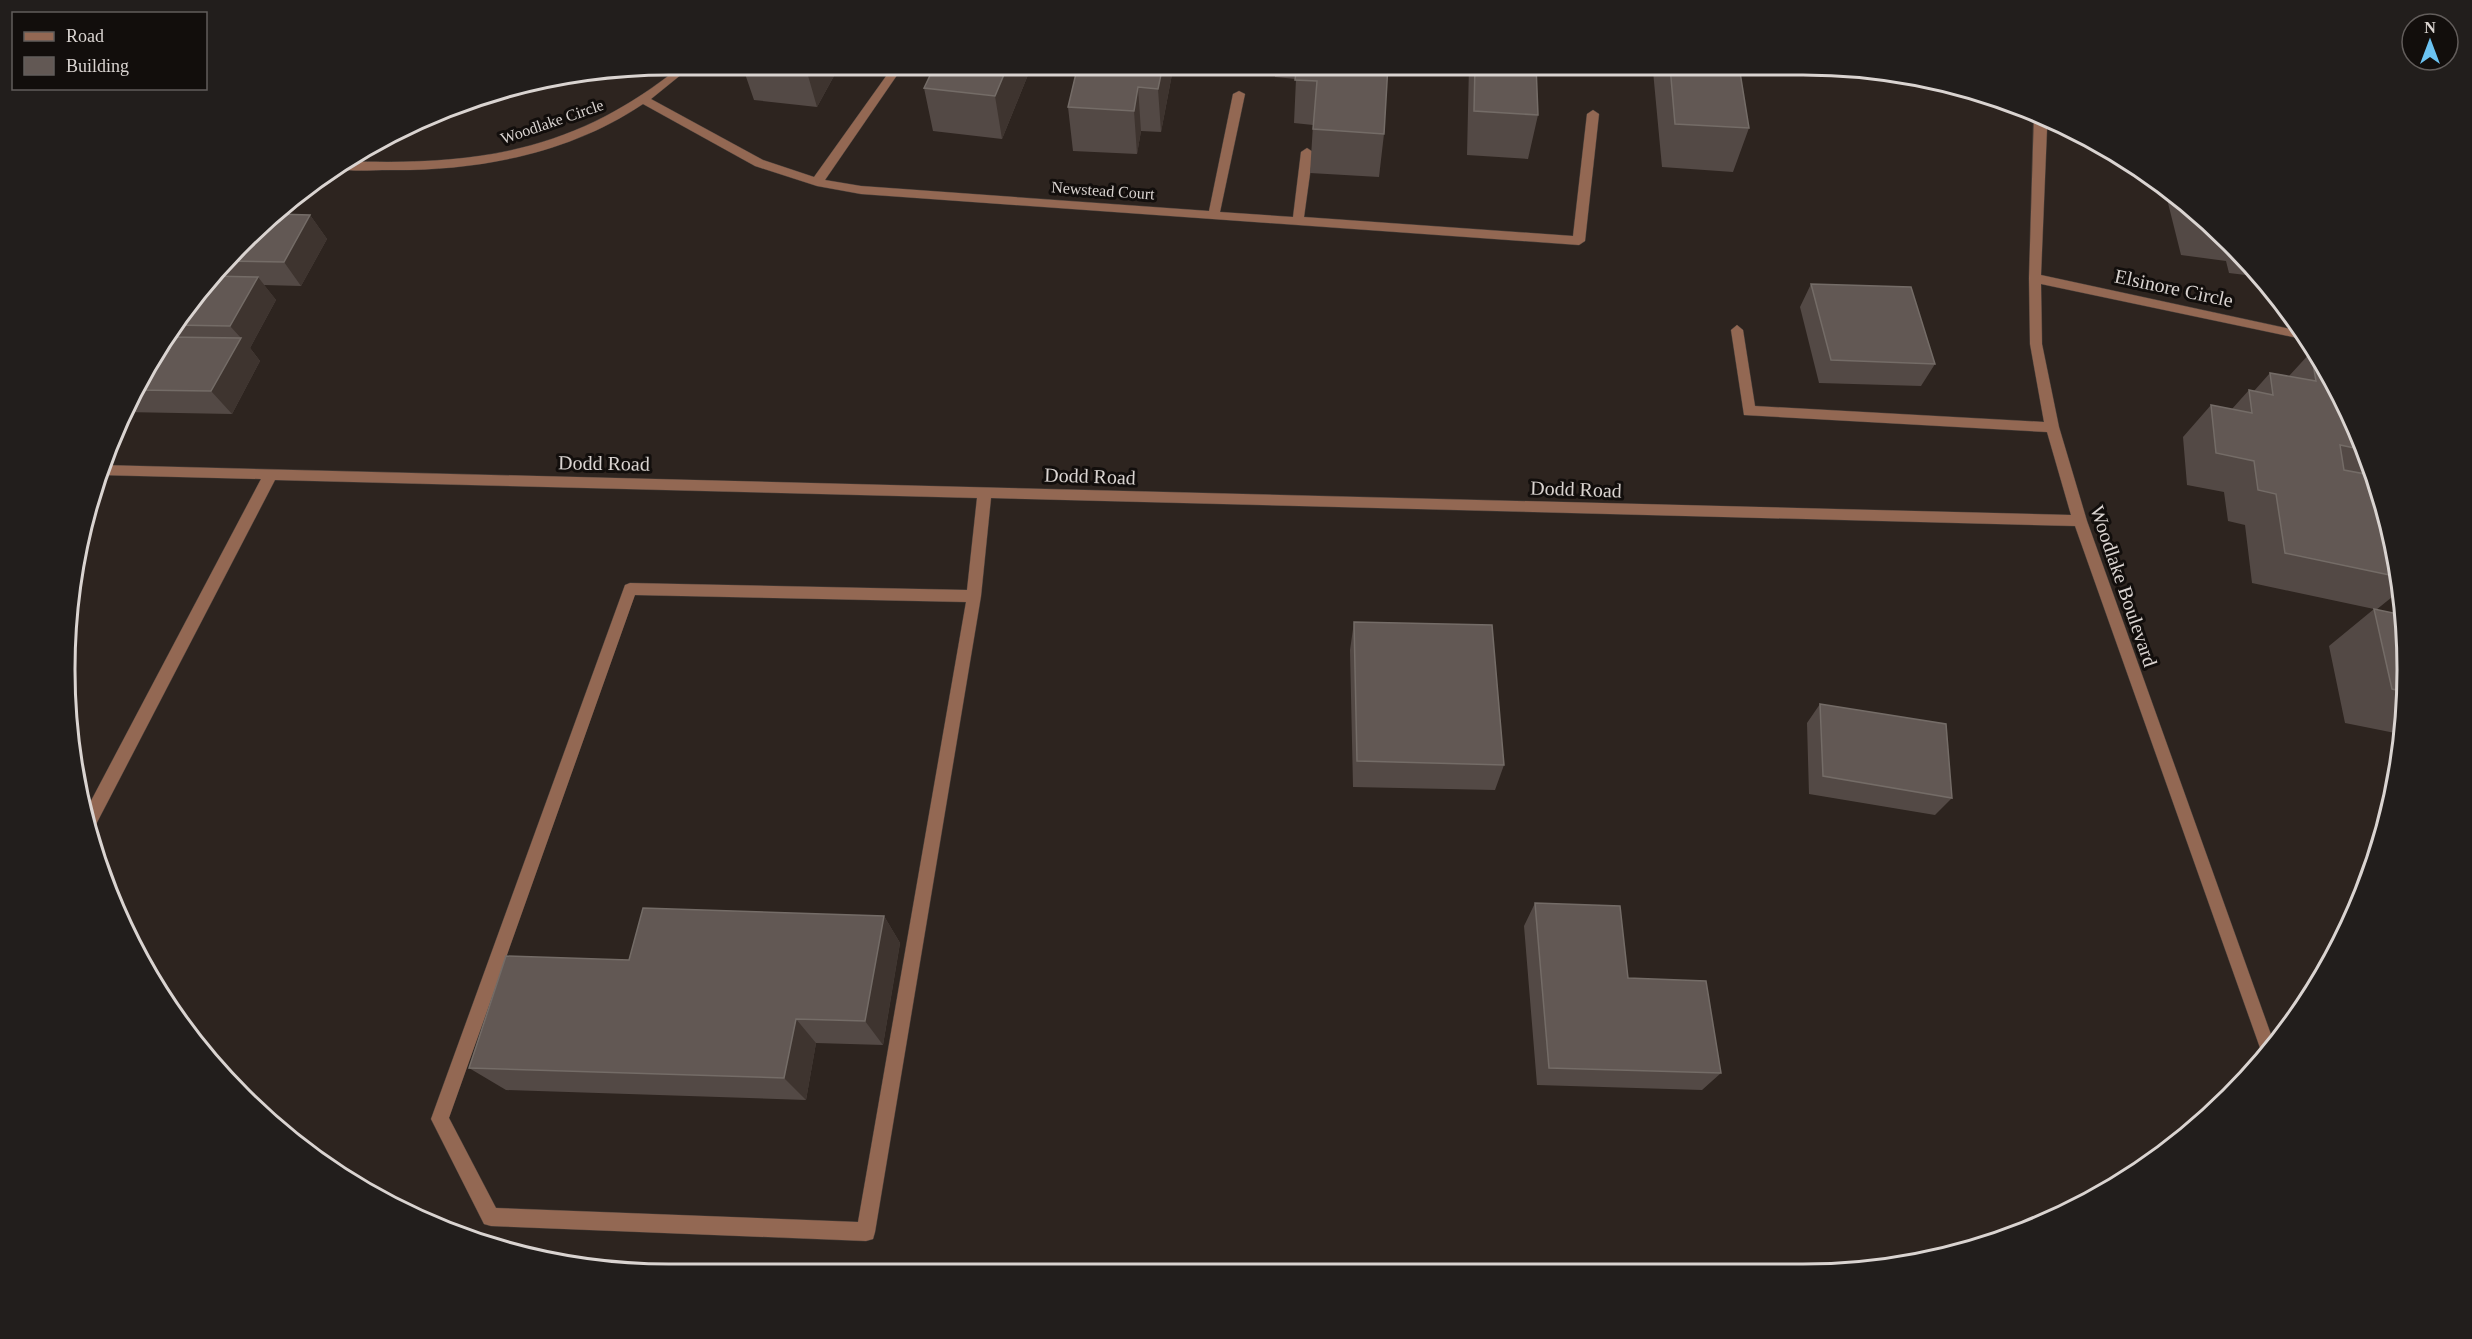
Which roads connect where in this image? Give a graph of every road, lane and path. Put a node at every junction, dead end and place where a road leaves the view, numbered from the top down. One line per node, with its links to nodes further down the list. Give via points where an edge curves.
1 (675, 75): 4 (street, Woodlake Circle)
2 (892, 75): 9 (street)
3 (1239, 94): 10 (street)
4 (644, 100): 8 (street, Woodlake Circle, via 584,131 525,151 429,166); 9 (street, Newstead Court, via 759,163)
5 (1593, 114): 11 (street, Newstead Court, via 1579,241)
6 (2040, 125): 12 (street, Woodlake Boulevard)
7 (1307, 152): 11 (street)
8 (355, 165)
9 (818, 183): 10 (street, Newstead Court, via 861,190)
10 (1214, 214): 11 (street, Newstead Court)
11 (1298, 220)
12 (2035, 278): 14 (street, Elsinore Circle); 15 (street, Woodlake Boulevard, via 2036,344)
13 (1737, 330): 15 (street, via 1749,411)
14 (2293, 334)
15 (2052, 427): 19 (street, Woodlake Boulevard)
16 (110, 470): 17 (street, Dodd Road)
17 (271, 474): 18 (street, Dodd Road); 21 (street)
18 (985, 492): 19 (street, Dodd Road); 20 (street)
19 (2080, 521): 22 (street, Woodlake Boulevard)
20 (974, 596): 20 (street, via 630,589 440,1119 491,1217 866,1232)
21 (93, 814)
22 (2265, 1041)

